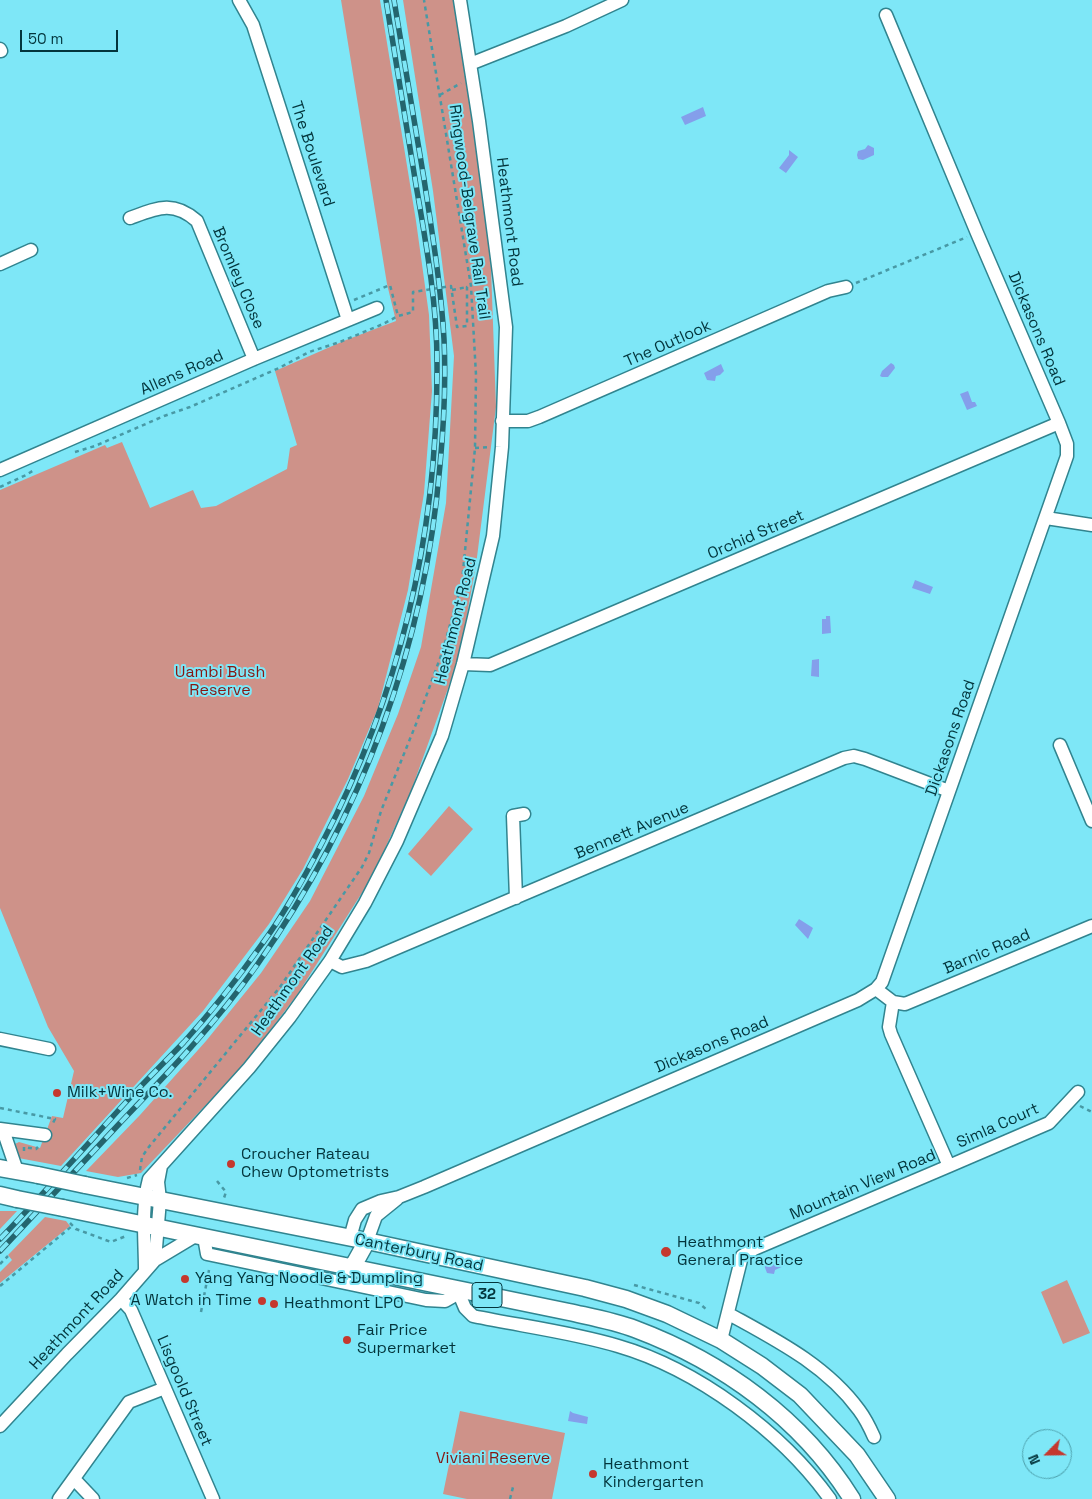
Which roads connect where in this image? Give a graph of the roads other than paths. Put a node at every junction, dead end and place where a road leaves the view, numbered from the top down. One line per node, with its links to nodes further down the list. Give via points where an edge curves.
1 (239, 0): 11 (street, The Boulevard, via 253,25)
2 (460, 0): 5 (street, Heathmont Road)
3 (622, 0): 5 (street)
4 (886, 15): 14 (street, Dickasons Road)
5 (470, 64): 13 (street, Heathmont Road, via 506,327)
6 (130, 218): 12 (street, Bromley Close, via 156,208 178,208 197,221)
7 (31, 250): 8 (street)
8 (0, 264)
9 (846, 287): 13 (street, The Outlook, via 828,291 539,417 528,421)
10 (377, 308): 11 (street, Allens Road)
11 (348, 320): 12 (street, Allens Road)
12 (254, 359): 15 (street, Allens Road)
13 (502, 421): 18 (street, Heathmont Road, via 493,536)
14 (1059, 423): 16 (street, Dickasons Road, via 1067,444 1067,456); 18 (street, Orchid Street, via 490,665)
15 (0, 470)
16 (1046, 518): 17 (street); 20 (street, Dickasons Road)
17 (1092, 525)
18 (464, 664): 25 (street, Heathmont Road, via 442,736 397,841)
19 (1060, 745): 22 (street)
20 (949, 791): 23 (street, Bennett Avenue, via 865,759 844,758); 26 (street, Dickasons Road, via 885,975)
21 (524, 814): 23 (street, via 513,816)
22 (1092, 821)
23 (516, 898): 25 (street, Bennett Avenue, via 366,961 342,967)
24 (1092, 926): 27 (street, Barnic Road, via 905,1004)
25 (330, 961): 38 (street, Heathmont Road, via 249,1068 161,1164)
26 (876, 989): 27 (street); 37 (street, Dickasons Road, via 858,1000)
27 (894, 1002): 33 (street, Mountain View Road, via 889,1027 891,1034)
28 (0, 1039): 29 (street)
29 (49, 1049)
30 (1078, 1092): 33 (street, Simla Court, via 1048,1123)
31 (2, 1130): 32 (street); 35 (street)
32 (45, 1135)
33 (949, 1166): 51 (street, Mountain View Road, via 742,1256)
34 (0, 1168): 35 (main road, Canterbury Road / 32)
35 (17, 1171): 38 (main road, Canterbury Road / 32, bridge)
36 (0, 1195): 41 (main road, Canterbury Road / 32, bridge)
37 (399, 1197): 39 (street, Dickasons Road); 40 (street, Dickasons Road)
38 (152, 1198): 41 (street, Heathmont Road); 43 (main road, Canterbury Road / 32)
39 (362, 1209): 40 (street); 43 (street)
40 (376, 1216): 44 (street)
41 (151, 1226): 42 (main road, Canterbury Road / 32); 45 (street); 47 (street)
42 (199, 1237): 45 (street, Heathmont Road); 46 (main road, Canterbury Road / 32); 48 (street, via 206,1254)
43 (350, 1238): 44 (main road, Canterbury Road / 32); 46 (main road)
44 (367, 1241): 46 (main road); 52 (main road, Canterbury Road / 32, via 626,1299)
45 (155, 1260): 47 (street, Heathmont Road)
46 (352, 1268): 48 (street); 49 (main road, Canterbury Road / 32)
47 (145, 1270): 50 (street, Heathmont Road)
48 (348, 1285): 49 (street, via 442,1302 452,1297)
49 (457, 1289): 60 (street, via 473,1316 619,1346 676,1369 708,1387 756,1421); 61 (main road, Canterbury Road / 32, via 624,1326 702,1359 792,1425 824,1458)
50 (121, 1299): 53 (street, Lisgoold Street, via 131,1310); 54 (street, Heathmont Road)
51 (728, 1314): 52 (street, Mountain View Road); 55 (street, via 784,1344 817,1367 860,1410)
52 (722, 1340): 62 (main road, Canterbury Road / 32, via 781,1380 812,1407 857,1455)
53 (165, 1388): 56 (street, via 129,1402); 59 (street, Lisgoold Street)
54 (0, 1426)
55 (874, 1437)
56 (74, 1479): 57 (street); 58 (street)
57 (59, 1499)
58 (93, 1499)
59 (213, 1499)
60 (830, 1499)
61 (852, 1499)
62 (887, 1499)

